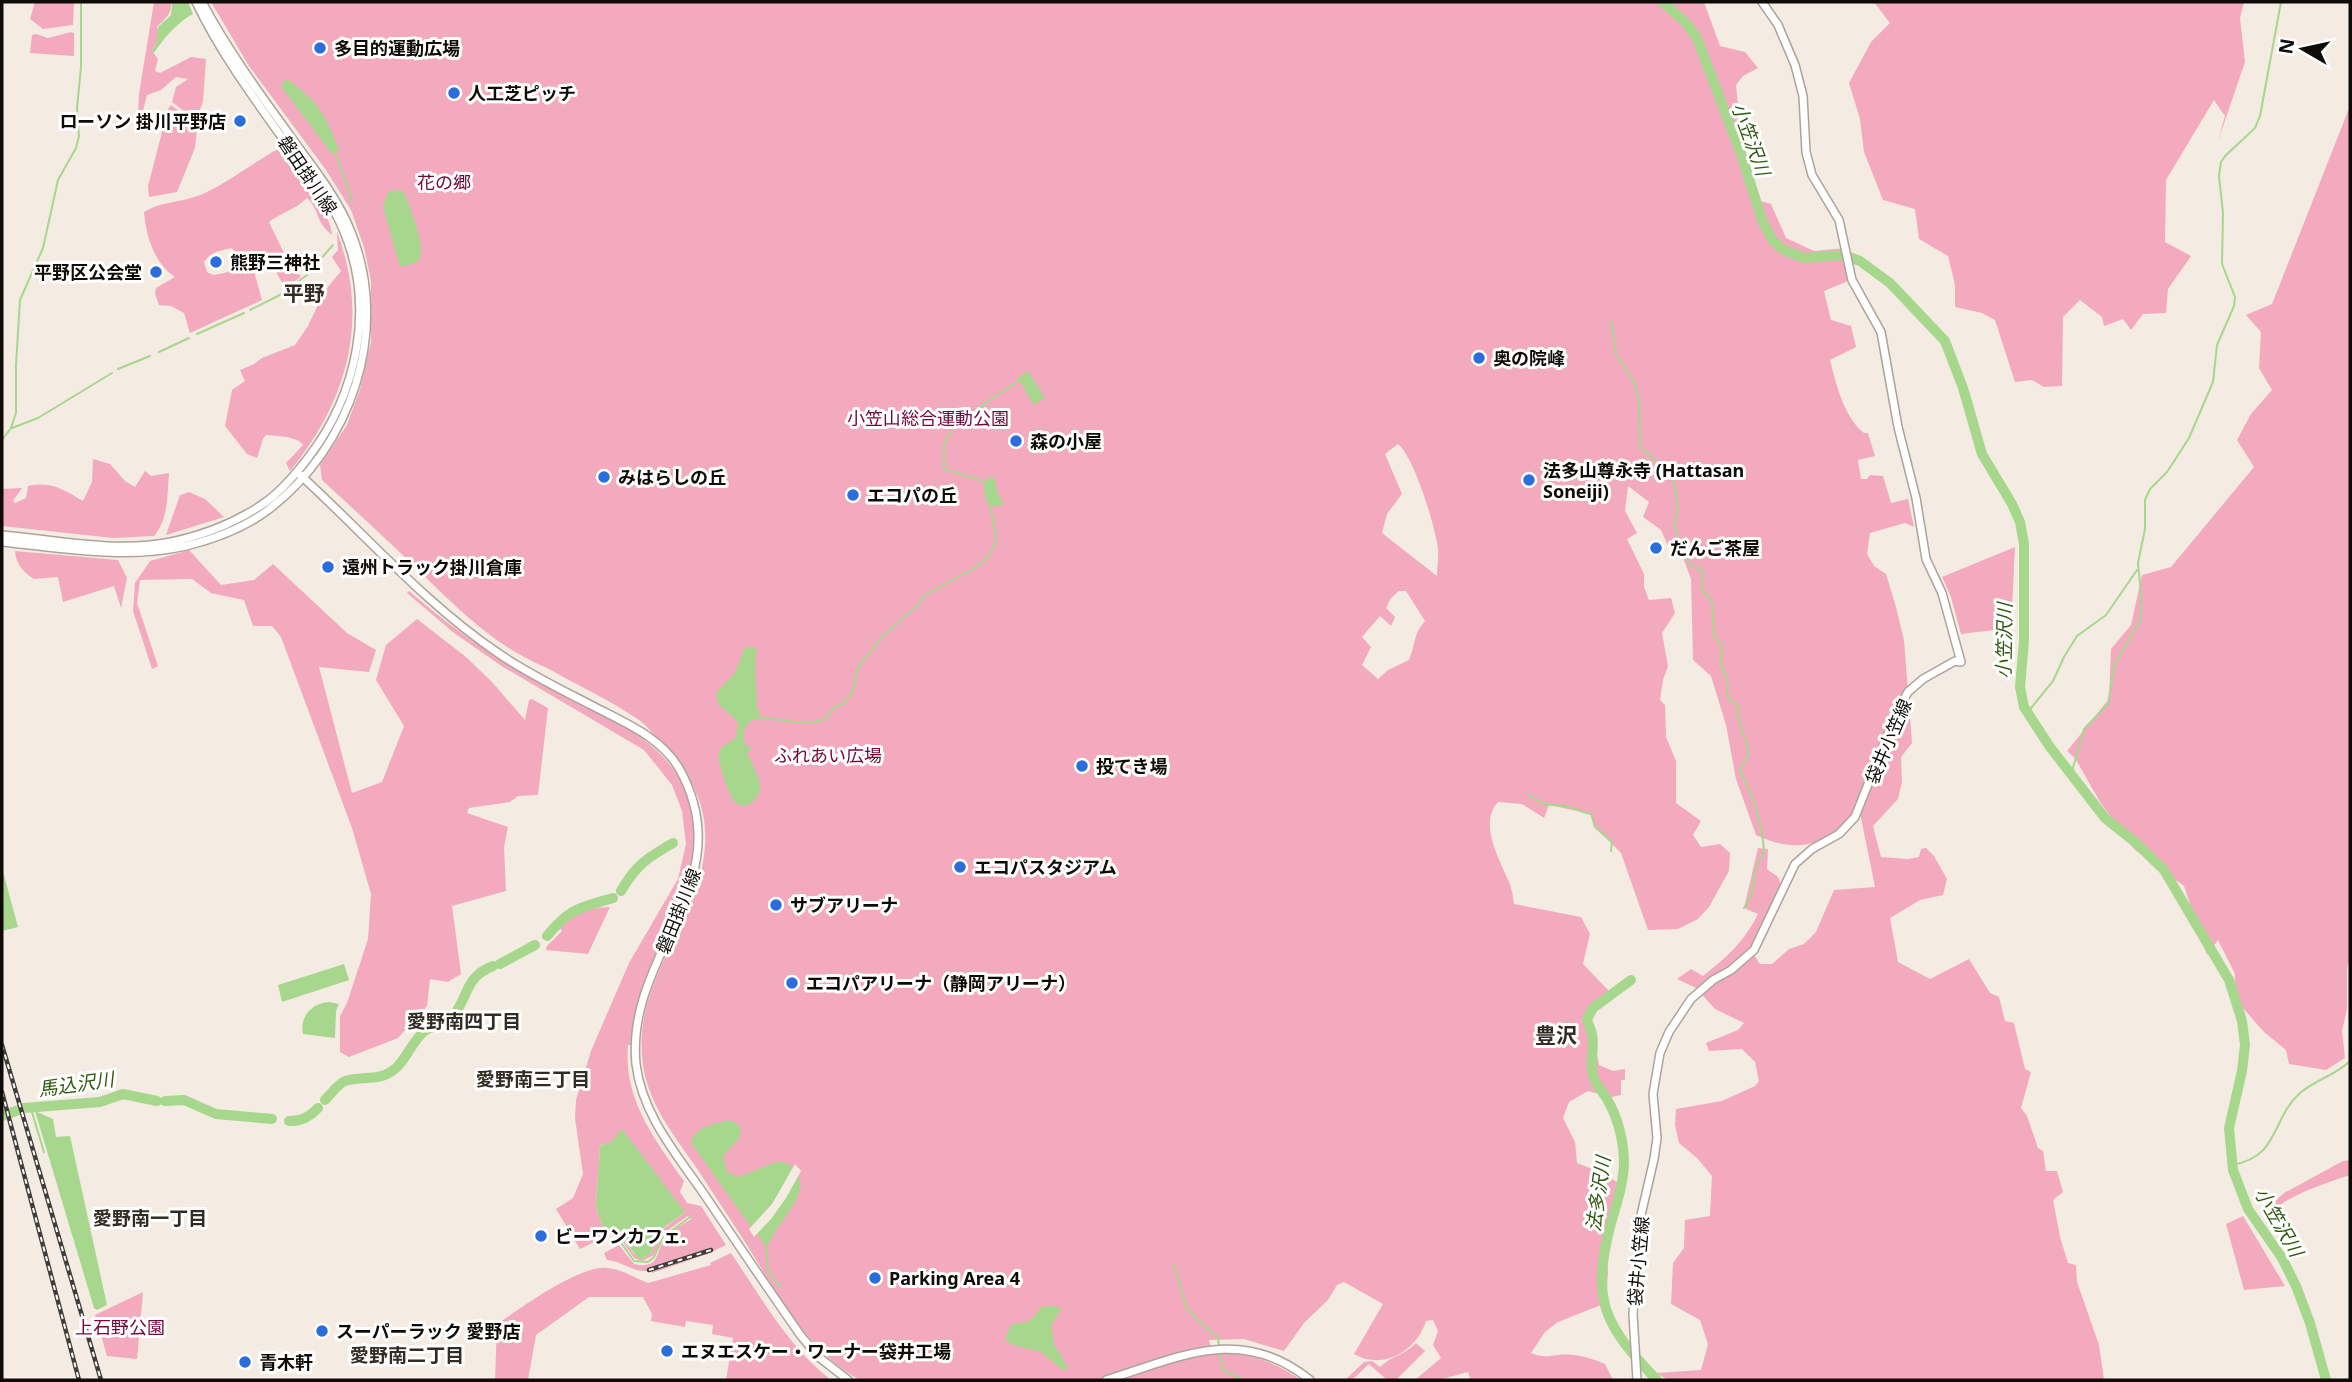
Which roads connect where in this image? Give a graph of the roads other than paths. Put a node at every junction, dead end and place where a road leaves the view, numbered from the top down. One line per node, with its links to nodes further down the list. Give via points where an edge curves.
1 (196, 2): 4 (main road, 磐田掛川線, via 234,69 325,194 354,263 359,318 354,368 337,414)
2 (202, 2): 4 (main road, 磐田掛川線, via 242,68 333,196 351,230 362,266 366,335 358,377 337,432 317,462)
3 (1762, 2): 11 (main road, 袋井小笠線, via 1778,25 1795,65 1812,174 1839,220 1857,290 1881,332 1924,552 1942,593 1961,662 1923,679 1908,692 1853,821 1796,864 1754,950 1691,999 1660,1053 1654,1087 1656,1149 1641,1215 1633,1314)
4 (300, 475): 7 (main road, via 283,493 248,513 215,530 168,543 143,549); 8 (main road, 磐田掛川線, via 419,589 497,653 639,730 678,767 695,804 699,855 693,880 642,996 635,1034 641,1089 659,1128 801,1336)
5 (2, 535): 7 (main road)
6 (2, 542): 7 (main road)
7 (50, 543)
8 (848, 1380)
9 (1107, 1380): 10 (main road, via 1202,1350 1224,1348 1275,1358)
10 (1310, 1380)
11 (1637, 1380)

